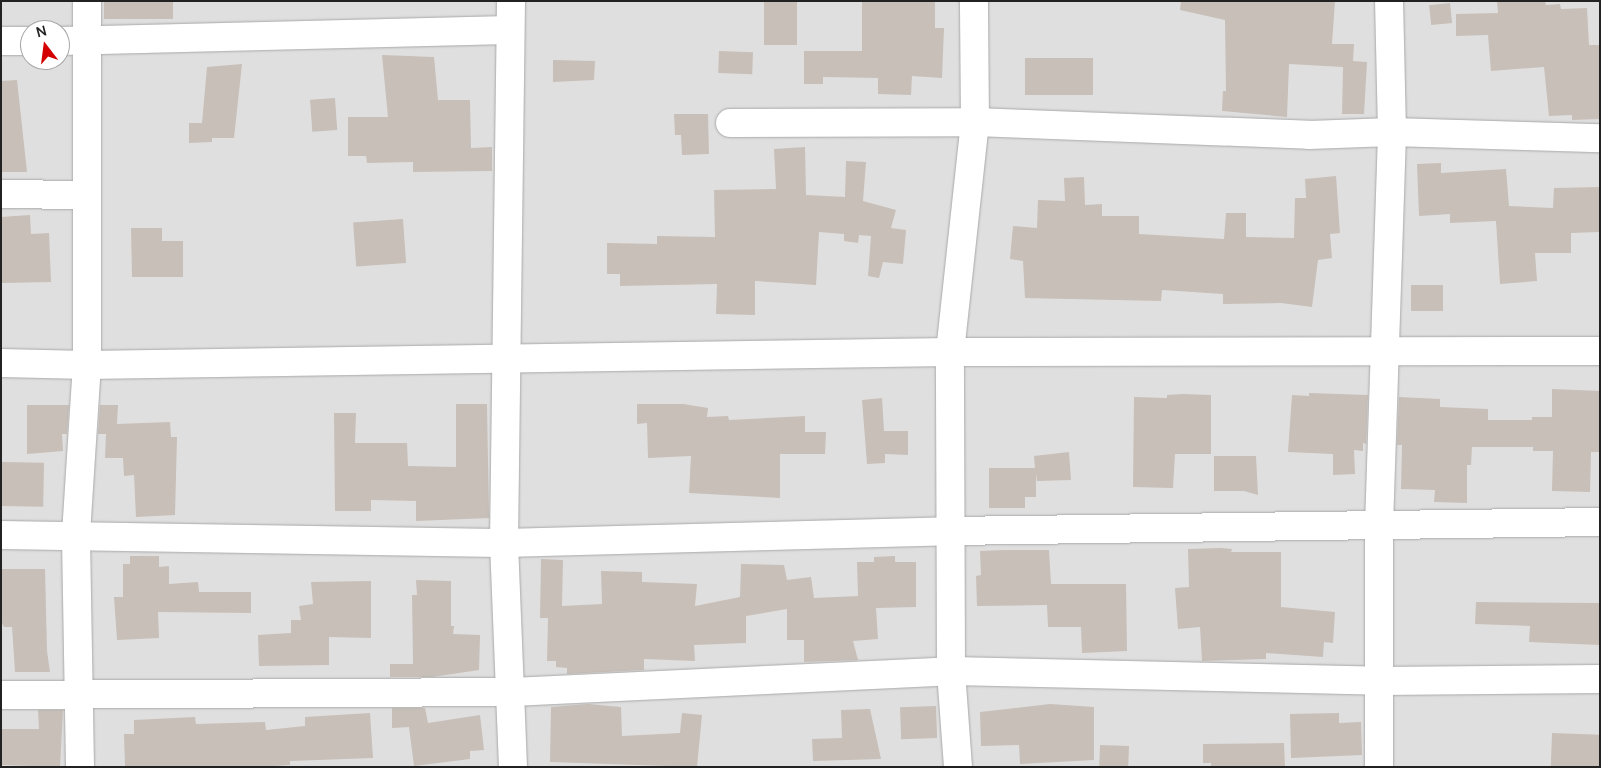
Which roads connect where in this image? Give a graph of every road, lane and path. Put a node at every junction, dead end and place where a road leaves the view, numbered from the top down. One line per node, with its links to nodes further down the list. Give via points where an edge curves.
1 (87, 1): 9 (street)
2 (511, 1): 5 (street)
3 (974, 1): 10 (street)
4 (1389, 1): 12 (street)
5 (509, 30): 9 (street); 19 (street)
6 (1, 41): 7 (street)
7 (20, 41)
8 (70, 41): 9 (street)
9 (87, 41): 15 (street)
10 (975, 122): 11 (street); 12 (street, via 1309,135); 17 (street)
11 (730, 123)
12 (1392, 132): 13 (street); 18 (street)
13 (1600, 138)
14 (1, 194): 15 (street)
15 (86, 196): 21 (street)
16 (1600, 351): 18 (street)
17 (950, 352): 18 (street); 19 (street); 24 (street)
18 (1385, 352): 23 (street)
19 (505, 357): 21 (street); 27 (street)
20 (1, 363): 21 (street)
21 (87, 365): 25 (street)
22 (1600, 522): 23 (street)
23 (1379, 526): 24 (street); 30 (street)
24 (949, 530): 27 (street); 28 (street)
25 (76, 534): 26 (street); 27 (street); 33 (street)
26 (1, 535)
27 (504, 543): 31 (street)
28 (951, 672): 30 (street); 31 (street); 36 (street)
29 (1600, 679): 30 (street)
30 (1380, 681): 37 (street)
31 (512, 692): 33 (street); 35 (street)
32 (1, 695): 33 (street)
33 (79, 695): 34 (street)
34 (80, 767)
35 (514, 767)
36 (958, 767)
37 (1379, 767)

